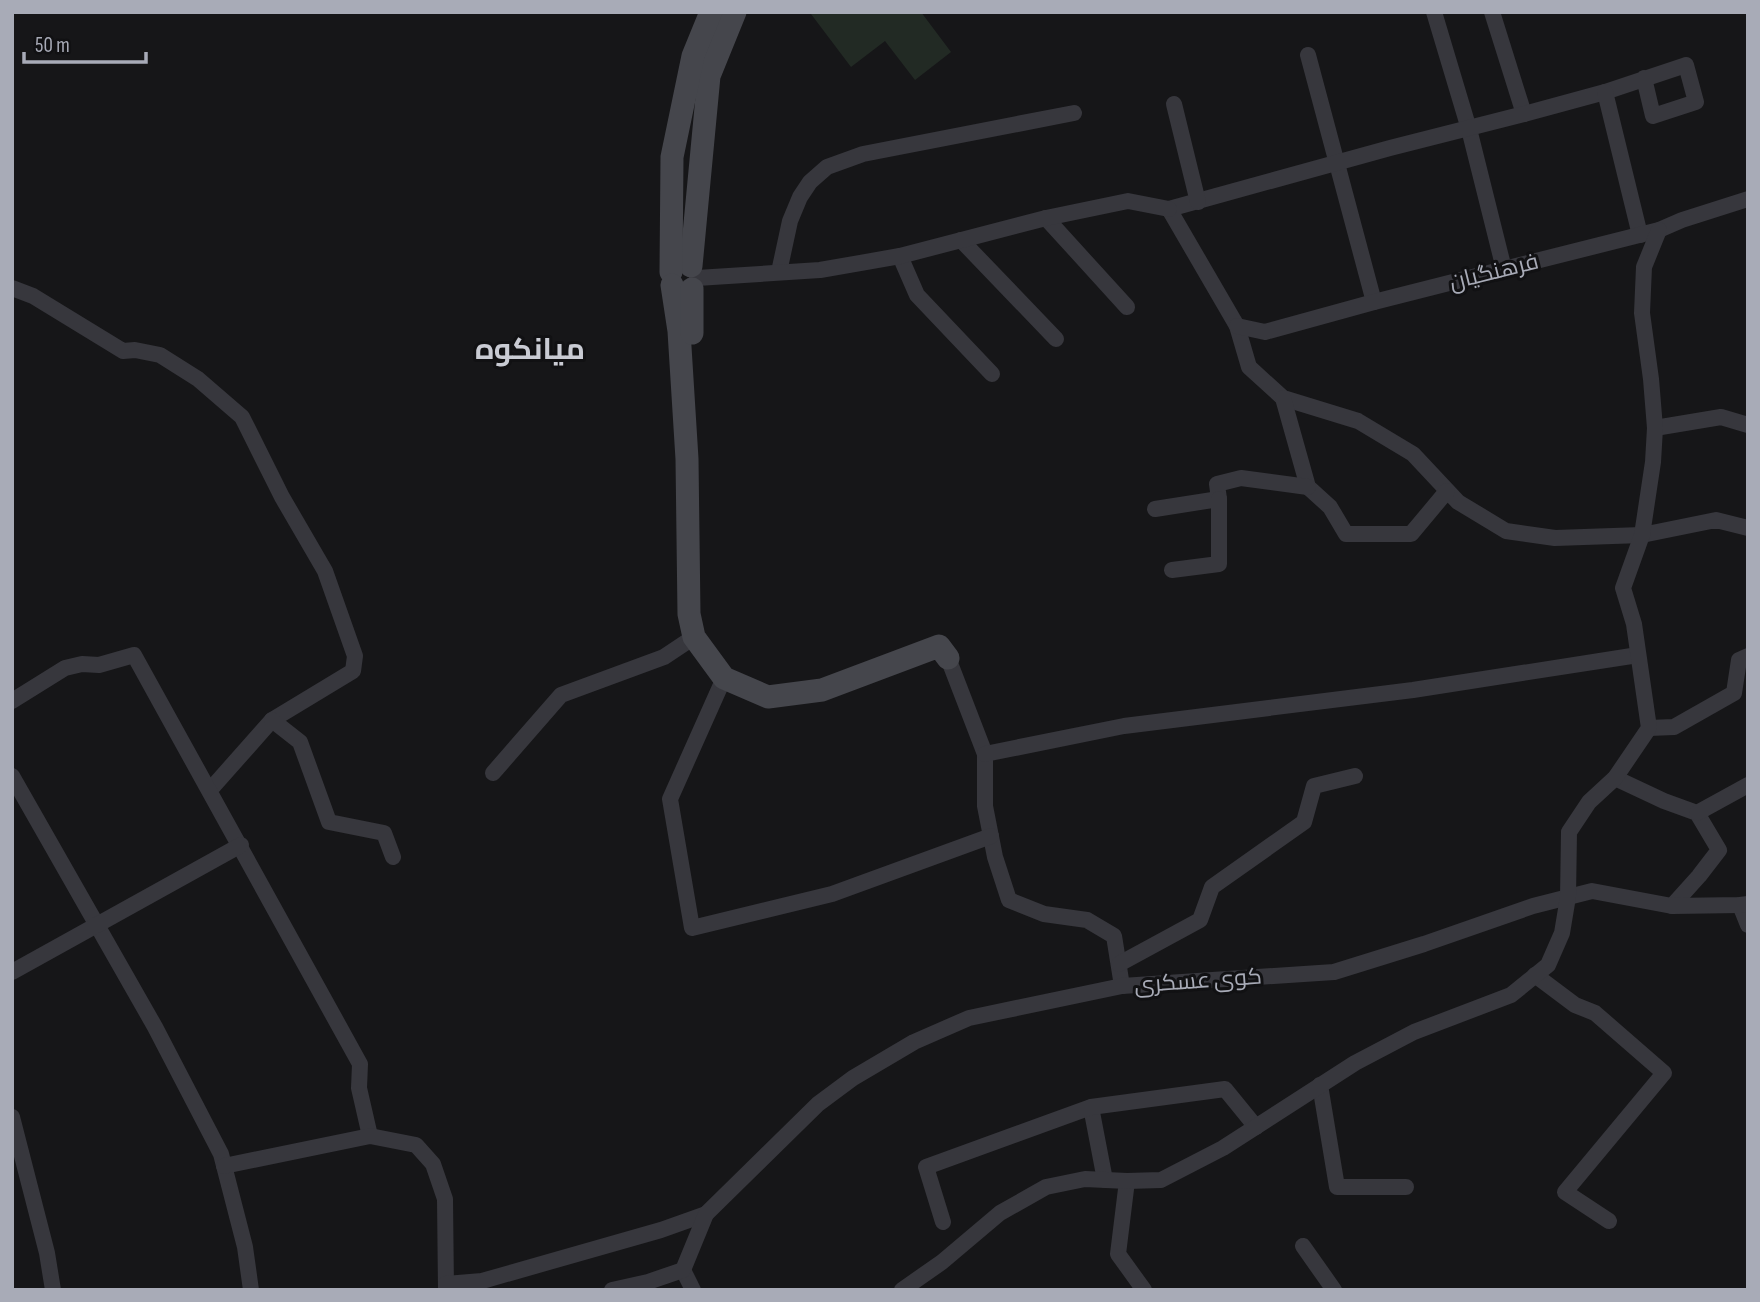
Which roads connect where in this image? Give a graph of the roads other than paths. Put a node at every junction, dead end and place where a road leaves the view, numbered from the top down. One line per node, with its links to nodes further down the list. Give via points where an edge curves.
1 (710, 12): 23 (main road, via 693,56 672,157)
2 (735, 12): 23 (main road, via 709,76)
3 (1434, 12): 11 (street)
4 (1492, 12): 10 (street)
5 (1308, 55): 12 (street)
6 (1644, 78): 7 (street)
7 (1605, 92): 10 (street); 18 (street)
8 (1174, 104): 14 (street)
9 (1074, 113): 22 (street, via 863,154 827,167 800,197)
10 (1524, 114): 11 (street)
11 (1469, 129): 12 (street); 21 (street)
12 (1336, 163): 14 (street); 25 (street)
13 (1748, 199): 17 (street, فرهنگیان)
14 (1198, 202): 15 (street)
15 (1170, 209): 16 (street, via 1128,201); 27 (street)
16 (1046, 218): 19 (street); 26 (street)
17 (1659, 230): 18 (street, فرهنگیان); 32 (street, via 1644,267 1642,313)
18 (1640, 234): 21 (street, فرهنگیان)
19 (961, 240): 20 (street); 28 (street)
20 (900, 256): 22 (street); 29 (street, via 917,295)
21 (1504, 269): 25 (street, فرهنگیان)
22 (779, 272): 23 (street)
23 (685, 278): 40 (main road, via 679,331 687,458 689,614)
24 (12, 288): 46 (street, via 123,351 160,355 198,379 242,417 325,571 355,656 353,671)
25 (1374, 302): 27 (street, فرهنگیان, via 1265,332)
26 (1127, 307)
27 (1237, 326): 30 (street, via 1249,367)
28 (1056, 339)
29 (992, 374)
30 (1283, 398): 33 (street); 34 (street, via 1358,421 1413,454)
31 (1748, 425): 32 (street, via 1721,417)
32 (1655, 428): 38 (street)
33 (1308, 488): 34 (street, via 1330,507 1346,534 1411,534); 35 (street, via 1241,478 1217,484)
34 (1447, 491): 38 (street, via 1506,531 1555,538)
35 (1219, 499): 36 (street); 39 (street, via 1219,564)
36 (1155, 509)
37 (1748, 528): 38 (street, via 1716,520)
38 (1642, 535): 41 (street, via 1623,588)
39 (1172, 570)
40 (694, 637): 44 (main road); 49 (street, via 664,657 561,695)
41 (1638, 655): 47 (street); 48 (street, via 1413,690 1124,726)
42 (1748, 656): 47 (street, via 1739,660 1734,693 1674,727)
43 (948, 658): 44 (main road, via 939,646 822,691 768,697); 48 (street)
44 (724, 678): 56 (street, via 670,799 692,928 832,894)
45 (12, 701): 54 (street, via 65,668 99,665 134,654)
46 (272, 720): 54 (street); 58 (street, via 300,742 329,822 384,833)
47 (1649, 729): 52 (street)
48 (985, 754): 56 (street, via 985,806)
49 (494, 773)
50 (12, 776): 62 (street)
51 (1355, 776): 64 (street, via 1314,786 1304,822 1212,887 1200,920)
52 (1615, 778): 55 (street); 59 (street, via 1589,802 1569,832)
53 (1748, 785): 55 (street)
54 (210, 790): 57 (street)
55 (1697, 813): 61 (street, via 1719,850)
56 (991, 836): 64 (street, via 1009,900 1044,914 1087,920 1114,936)
57 (241, 845): 62 (street); 72 (street, via 360,1064 359,1088)
58 (393, 857)
59 (1568, 897): 61 (street, کوی عسکری, via 1592,891); 66 (street, via 1562,933 1548,965); 67 (street, کوی عسکری, via 1334,972)
60 (1744, 905): 61 (street, کوی عسکری); 63 (street)
61 (1672, 906)
62 (97, 924): 65 (street); 73 (street, via 155,1027)
63 (1748, 925)
64 (1119, 964): 67 (street)
65 (12, 972)
66 (1535, 975): 68 (street, via 1511,995 1414,1032); 78 (street, via 1575,1005 1595,1013 1664,1073 1565,1192)
67 (1122, 986): 77 (street, کوی عسکری, via 970,1018 914,1042 818,1104)
68 (1320, 1085): 71 (street); 76 (street, via 1337,1186)
69 (1091, 1107): 71 (street, via 1225,1089); 74 (street); 79 (street, via 926,1167)
70 (13, 1125): 83 (street)
71 (1256, 1127): 75 (street, via 1161,1180)
72 (370, 1136): 73 (street); 82 (street, via 416,1145 433,1164 445,1199)
73 (224, 1167): 84 (street)
74 (1105, 1180): 75 (street); 87 (street, via 1046,1187 1000,1213)
75 (1127, 1181): 88 (street, via 1118,1254)
76 (1406, 1187)
77 (705, 1214): 81 (street); 82 (street, via 482,1281)
78 (1609, 1221)
79 (943, 1222)
80 (1303, 1246): 89 (street)
81 (683, 1270): 85 (street); 86 (street)
82 (446, 1287)
83 (53, 1290)
84 (251, 1290)
85 (612, 1290)
86 (693, 1290)
87 (902, 1290)
88 (1144, 1290)
89 (1334, 1290)

